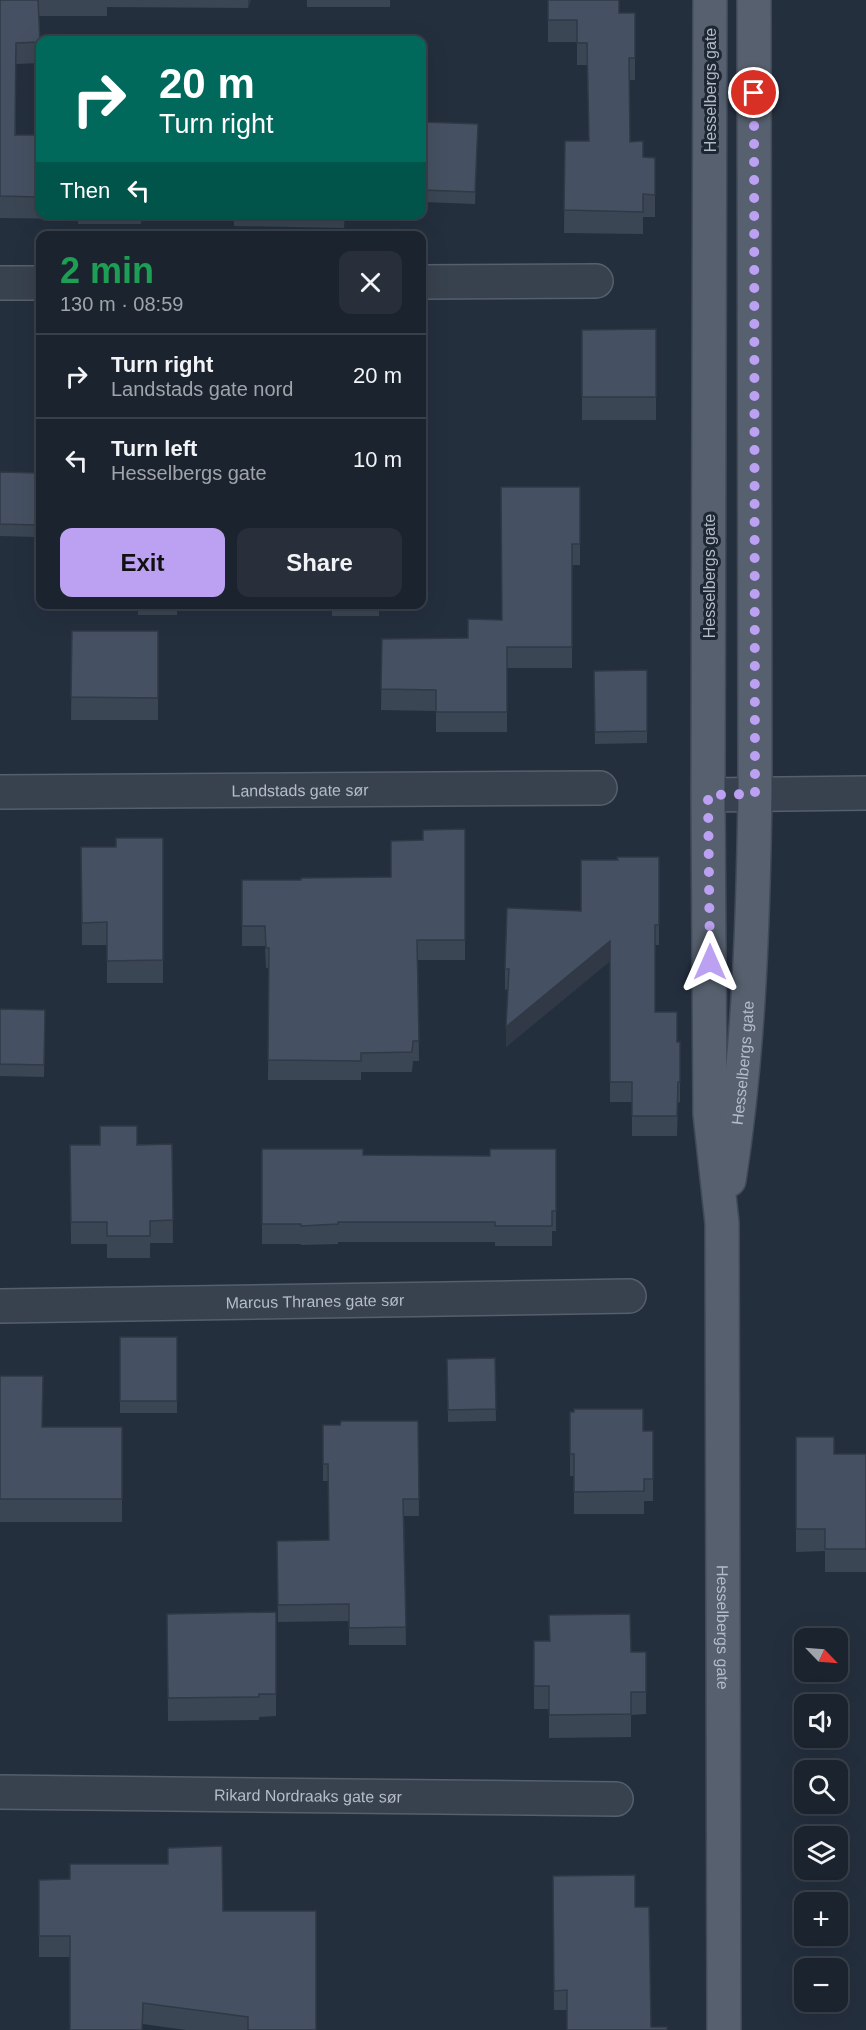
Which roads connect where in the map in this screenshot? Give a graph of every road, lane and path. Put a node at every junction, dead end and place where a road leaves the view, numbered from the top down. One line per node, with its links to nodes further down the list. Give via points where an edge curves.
1 (710, 0): 11 (main road, Hesselbergs gate)
2 (754, 0): 10 (main road, Hesselbergs gate)
3 (596, 281): 4 (street)
4 (426, 282)
5 (0, 283): 6 (street)
6 (36, 283)
7 (600, 788): 8 (street, Landstads gate sør)
8 (0, 792)
9 (866, 793): 10 (street)
10 (755, 794): 11 (street); 12 (main road, Hesselbergs gate, via 753,916 740,1100)
11 (708, 795): 12 (main road, Hesselbergs gate, via 710,1113)
12 (722, 1223): 17 (main road, Hesselbergs gate)
13 (629, 1296): 14 (street, Marcus Thranes gate sør)
14 (0, 1306)
15 (0, 1792): 16 (street, Rikard Nordraaks gate sør)
16 (616, 1799)
17 (724, 2030)

